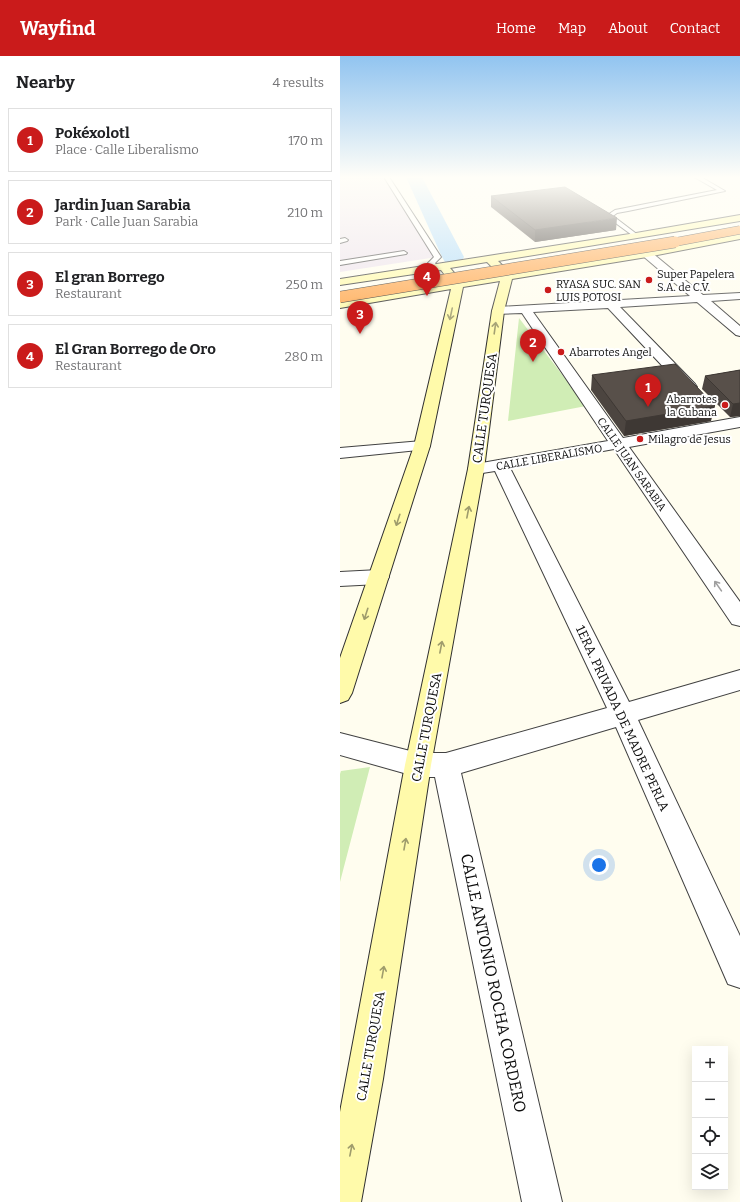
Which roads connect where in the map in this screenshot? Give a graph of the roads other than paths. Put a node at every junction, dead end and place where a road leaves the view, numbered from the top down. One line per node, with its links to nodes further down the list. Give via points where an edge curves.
1 (421, 230): 13 (lane, via 438,257 431,263)
2 (629, 230): 6 (lane)
3 (668, 230): 6 (main road)
4 (698, 230): 19 (highway)
5 (737, 230): 22 (highway, bridge)
6 (636, 236): 8 (main road)
7 (740, 236): 10 (main road)
8 (541, 251): 11 (main road); 14 (main road, via 529,255 526,260 539,267)
9 (404, 254): 12 (lane)
10 (648, 254): 14 (main road); 23 (street)
11 (490, 259): 13 (main road); 16 (main road)
12 (340, 263)
13 (437, 267): 15 (main road); 17 (lane); 18 (main road)
14 (563, 268): 16 (main road)
15 (390, 275): 17 (main road); 20 (main road, via 409,275 420,280 419,287)
16 (507, 276): 18 (main road); 27 (main road, CALLE TURQUESA)
17 (340, 281)
18 (458, 284): 20 (main road); 32 (main road, one-way to 32)
19 (340, 289)
20 (404, 294): 24 (main road)
21 (740, 296): 23 (street)
22 (340, 297)
23 (702, 298): 25 (street); 28 (street)
24 (340, 304)
25 (611, 304): 26 (street); 29 (street)
26 (525, 309): 27 (street); 31 (street, CALLE JUAN SARABIA)
27 (498, 311): 34 (main road, CALLE TURQUESA, one-way to 27)
28 (740, 332)
29 (698, 396)
30 (729, 424): 31 (street, CALLE LIBERALISMO)
31 (618, 444): 34 (street, CALLE LIBERALISMO); 37 (street, CALLE JUAN SARABIA, one-way to 31)
32 (422, 446): 33 (street); 35 (main road, one-way to 35)
33 (340, 453)
34 (488, 467): 40 (street, 1ERA. PRIVADA DE MADRE PERLA); 42 (main road, CALLE TURQUESA, one-way to 34)
35 (379, 577): 36 (street); 39 (main road, one-way to 39)
36 (340, 579)
37 (740, 618)
38 (740, 680): 40 (street)
39 (340, 693)
40 (622, 713): 42 (street); 43 (street, 1ERA. PRIVADA DE MADRE PERLA)
41 (340, 744): 42 (street)
42 (432, 765): 44 (main road, CALLE TURQUESA, one-way to 42); 45 (street, CALLE ANTONIO ROCHA CORDERO)
43 (740, 972)
44 (341, 1202)
45 (542, 1202)

